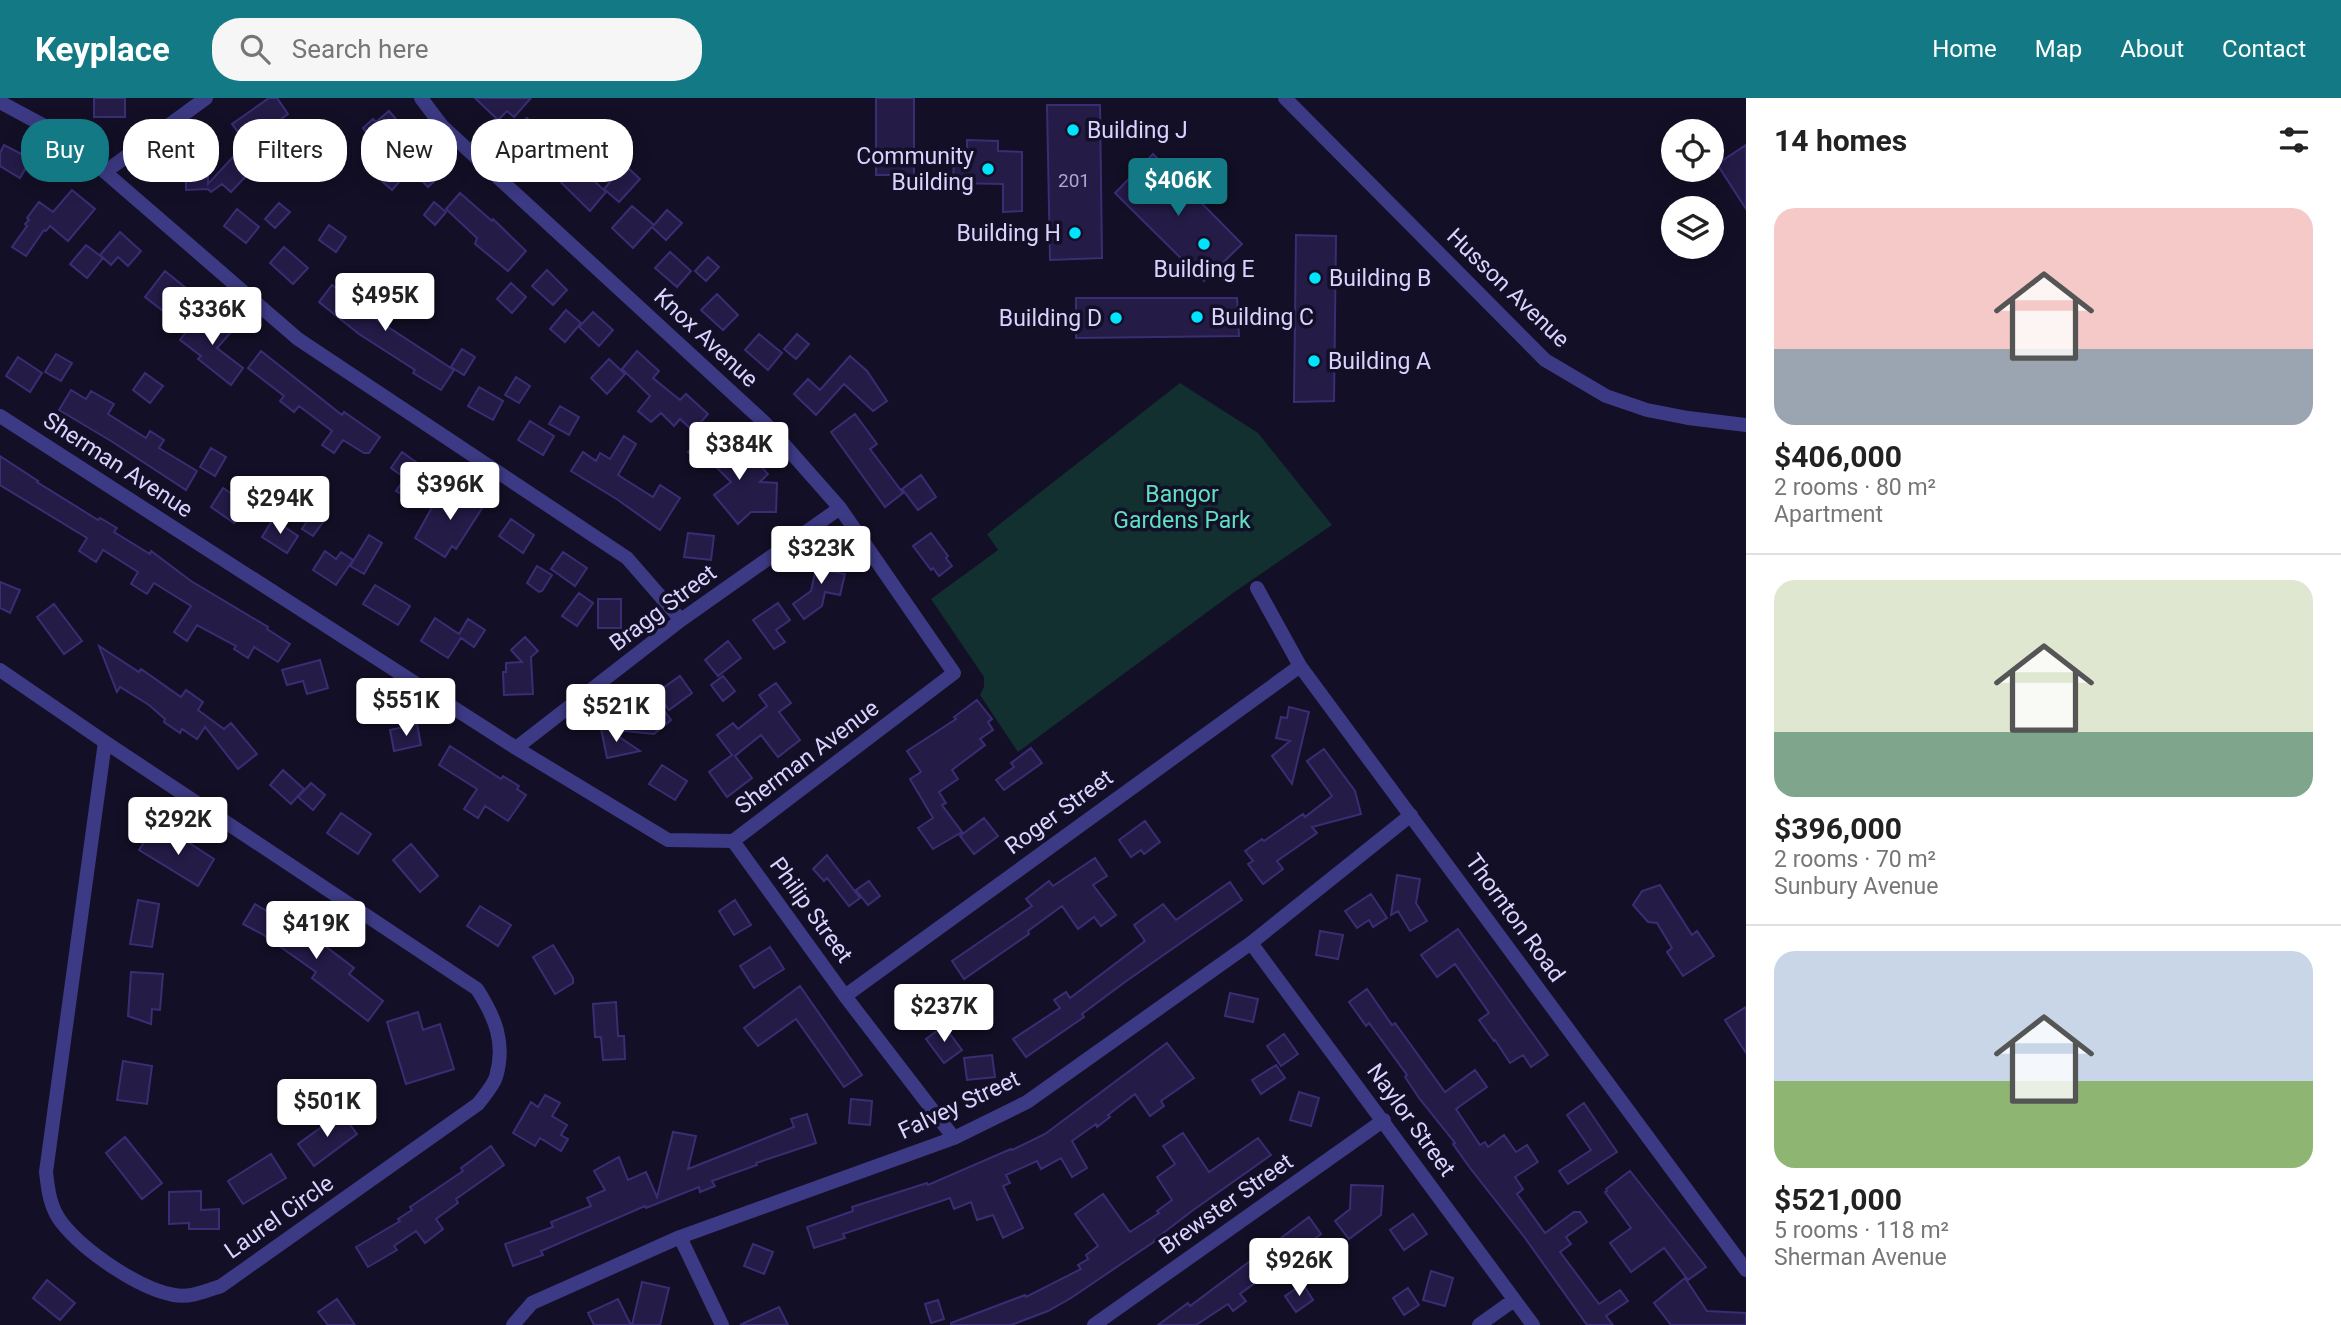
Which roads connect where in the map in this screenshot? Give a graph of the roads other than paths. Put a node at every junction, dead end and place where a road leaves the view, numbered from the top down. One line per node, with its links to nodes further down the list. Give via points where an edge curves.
1 (206, 98): 6 (street)
2 (421, 98): 10 (street, Knox Avenue, via 442,126 765,423)
3 (1285, 98): 9 (street, Husson Avenue, via 1545,360 1606,396 1647,410)
4 (0, 102): 5 (street)
5 (32, 119)
6 (109, 168)
7 (109, 176): 12 (street, via 299,340 627,558)
8 (0, 416): 17 (street, Sherman Avenue)
9 (1746, 425)
10 (840, 509): 12 (street, Bragg Street); 15 (street, Knox Avenue)
11 (1256, 588): 13 (street, Thornton Road)
12 (681, 620): 17 (street, Bragg Street)
13 (1300, 666): 18 (street, Thornton Road); 21 (street, Roger Street)
14 (0, 670): 16 (street, Laurel Circle)
15 (954, 673): 19 (street, Sherman Avenue)
16 (105, 742): 16 (street, Laurel Circle, via 477,989 494,1015 501,1048 496,1079 478,1104 221,1286 193,1295 174,1295 125,1276 61,1222 50,1201 46,1172)
17 (516, 748): 19 (street, Sherman Avenue, via 668,840)
18 (1410, 816): 20 (street, Falvey Street); 25 (street, Thornton Road)
19 (733, 841): 21 (street, Philip Street)
20 (1251, 943): 22 (street, Naylor Street); 23 (street, Falvey Street, via 1027,1102)
21 (845, 996): 23 (street, Philip Street)
22 (1384, 1120): 26 (street, Naylor Street); 29 (street, Brewster Street)
23 (954, 1138): 24 (street, Falvey Street)
24 (680, 1237): 27 (street, Falvey Street, via 532,1303); 28 (street)
25 (1746, 1270)
26 (1514, 1300): 30 (street); 31 (street, Naylor Street)
27 (513, 1325)
28 (722, 1325)
29 (1094, 1325)
30 (1479, 1325)
31 (1533, 1325)

